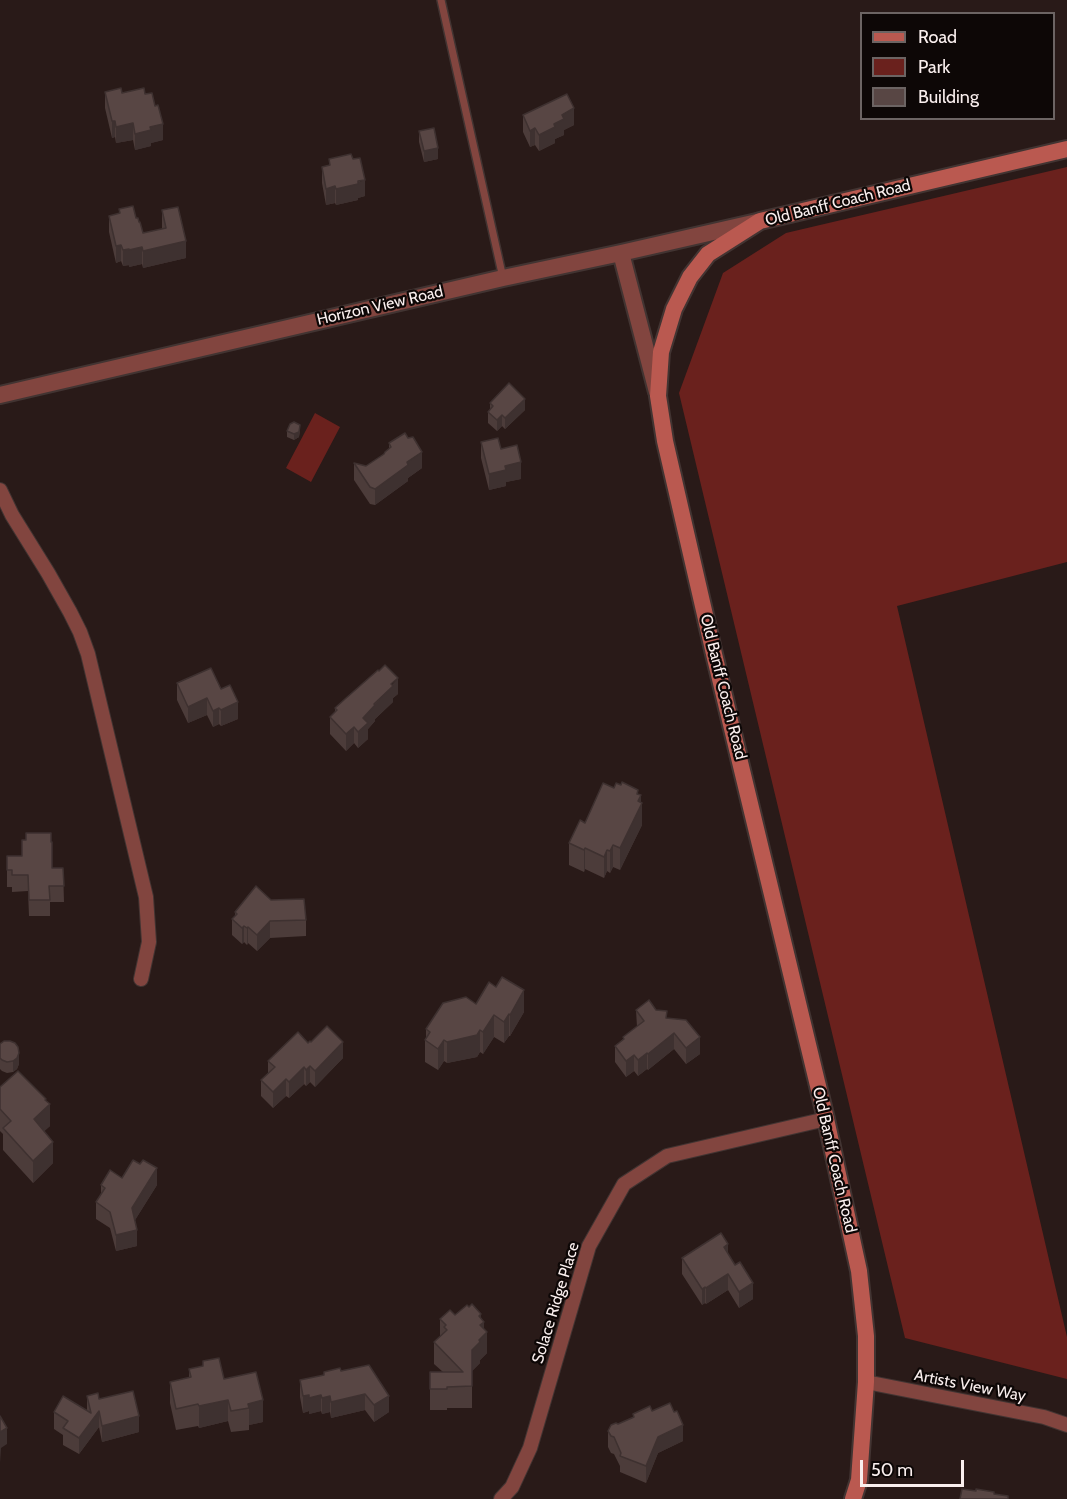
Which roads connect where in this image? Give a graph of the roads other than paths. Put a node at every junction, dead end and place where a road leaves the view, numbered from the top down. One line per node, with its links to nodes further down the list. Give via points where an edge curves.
1 (441, 0): 5 (lane)
2 (1067, 149): 3 (main road, Old Banff Coach Road)
3 (760, 221): 4 (street, Horizon View Road); 7 (main road, Old Banff Coach Road, via 708,254 690,277 674,309 661,352)
4 (621, 253): 5 (street, Horizon View Road); 7 (street)
5 (503, 278): 6 (street, Horizon View Road)
6 (0, 395)
7 (658, 396): 10 (main road, Old Banff Coach Road, via 678,501)
8 (0, 490): 9 (street, via 70,612 88,654 146,897 149,942)
9 (141, 979)
10 (826, 1119): 11 (main road, Old Banff Coach Road, via 859,1270); 13 (street, Solace Ridge Place, via 667,1156 624,1184 589,1246 530,1448 512,1488)
11 (866, 1382): 12 (street, Artists View Way, via 1044,1417); 14 (main road, Old Banff Coach Road, via 859,1480)
12 (1067, 1425)
13 (501, 1499)
14 (853, 1499)

